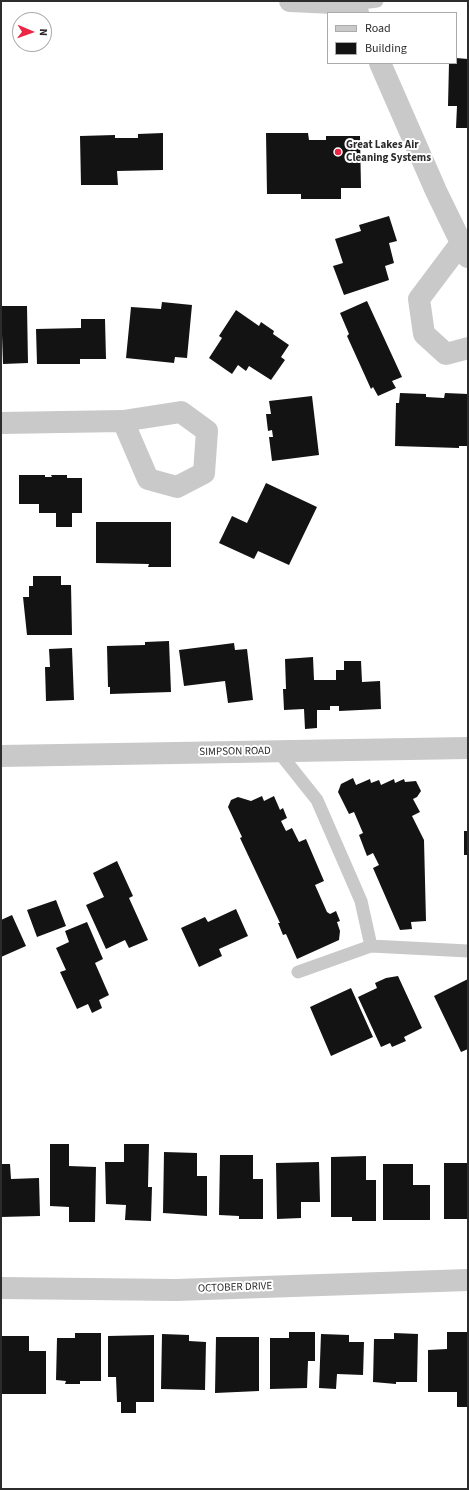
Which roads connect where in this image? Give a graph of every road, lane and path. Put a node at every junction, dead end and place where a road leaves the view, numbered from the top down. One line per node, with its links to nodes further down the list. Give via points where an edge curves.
1 (290, 1): 3 (street)
2 (377, 1): 3 (lane)
3 (356, 8)
4 (380, 64): 5 (street)
5 (465, 250): 6 (street, via 419,299 424,334 446,354)
6 (468, 348)
7 (123, 421): 8 (street)
8 (1, 423)
9 (468, 748): 10 (street, SIMPSON ROAD)
10 (278, 751): 11 (street, SIMPSON ROAD); 12 (lane, via 317,800 361,901)
11 (1, 756)
12 (371, 946): 13 (lane); 14 (lane)
13 (468, 951)
14 (298, 972)
15 (468, 1280): 16 (street, OCTOBER DRIVE, via 176,1290)
16 (1, 1288)

